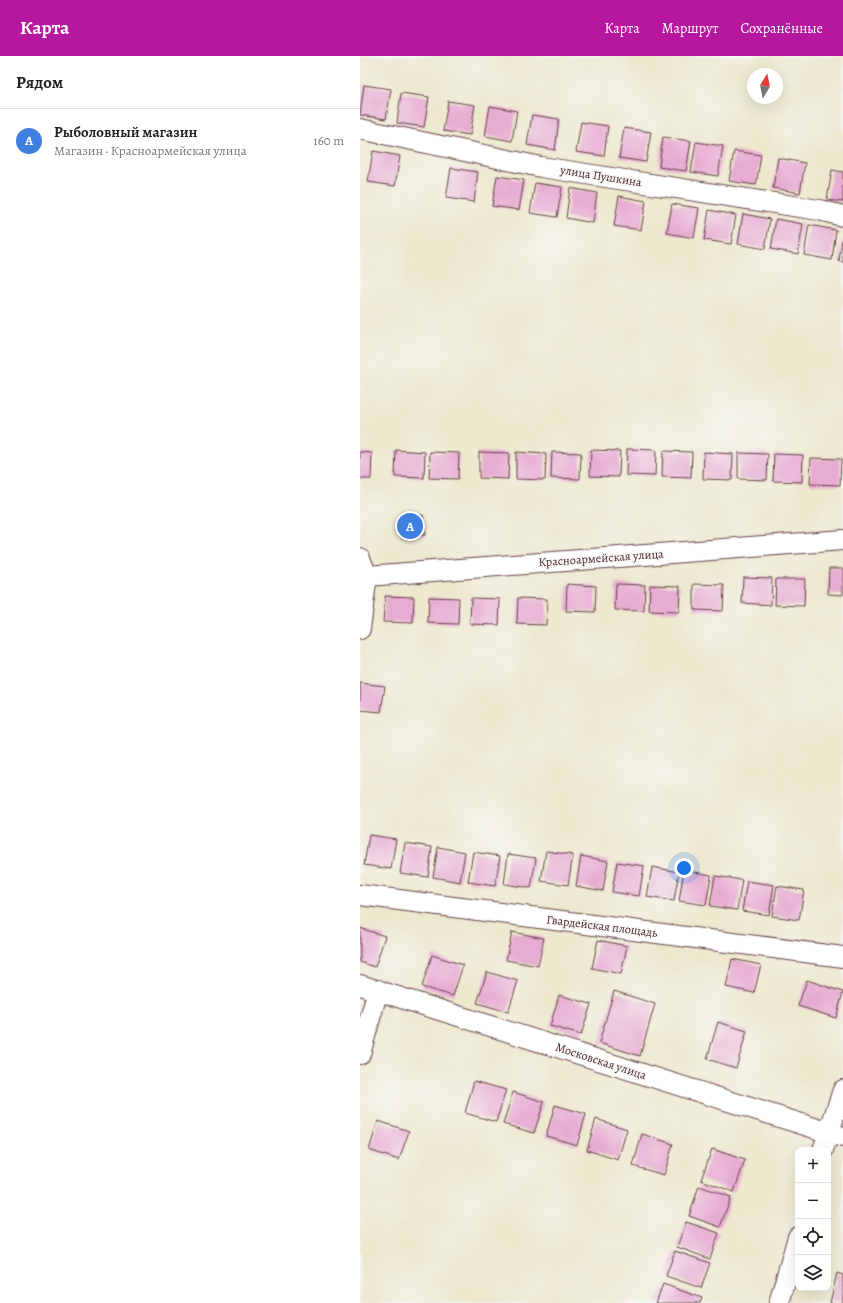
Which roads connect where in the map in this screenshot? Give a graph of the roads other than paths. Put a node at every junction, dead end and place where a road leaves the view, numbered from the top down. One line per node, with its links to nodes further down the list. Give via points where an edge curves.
1 (360, 129): 2 (street, улица Пушкина, via 541,167)
2 (843, 216)
3 (843, 540): 5 (street, Красноармейская улица)
4 (360, 558): 5 (street)
5 (364, 577): 6 (street)
6 (360, 629)
7 (360, 896): 8 (street, Гвардейская площадь)
8 (843, 957)
9 (369, 987): 10 (street); 12 (street, Московская улица)
10 (360, 1054)
11 (843, 1090): 12 (street)
12 (831, 1140)
13 (795, 1247): 14 (street)
14 (779, 1303)

